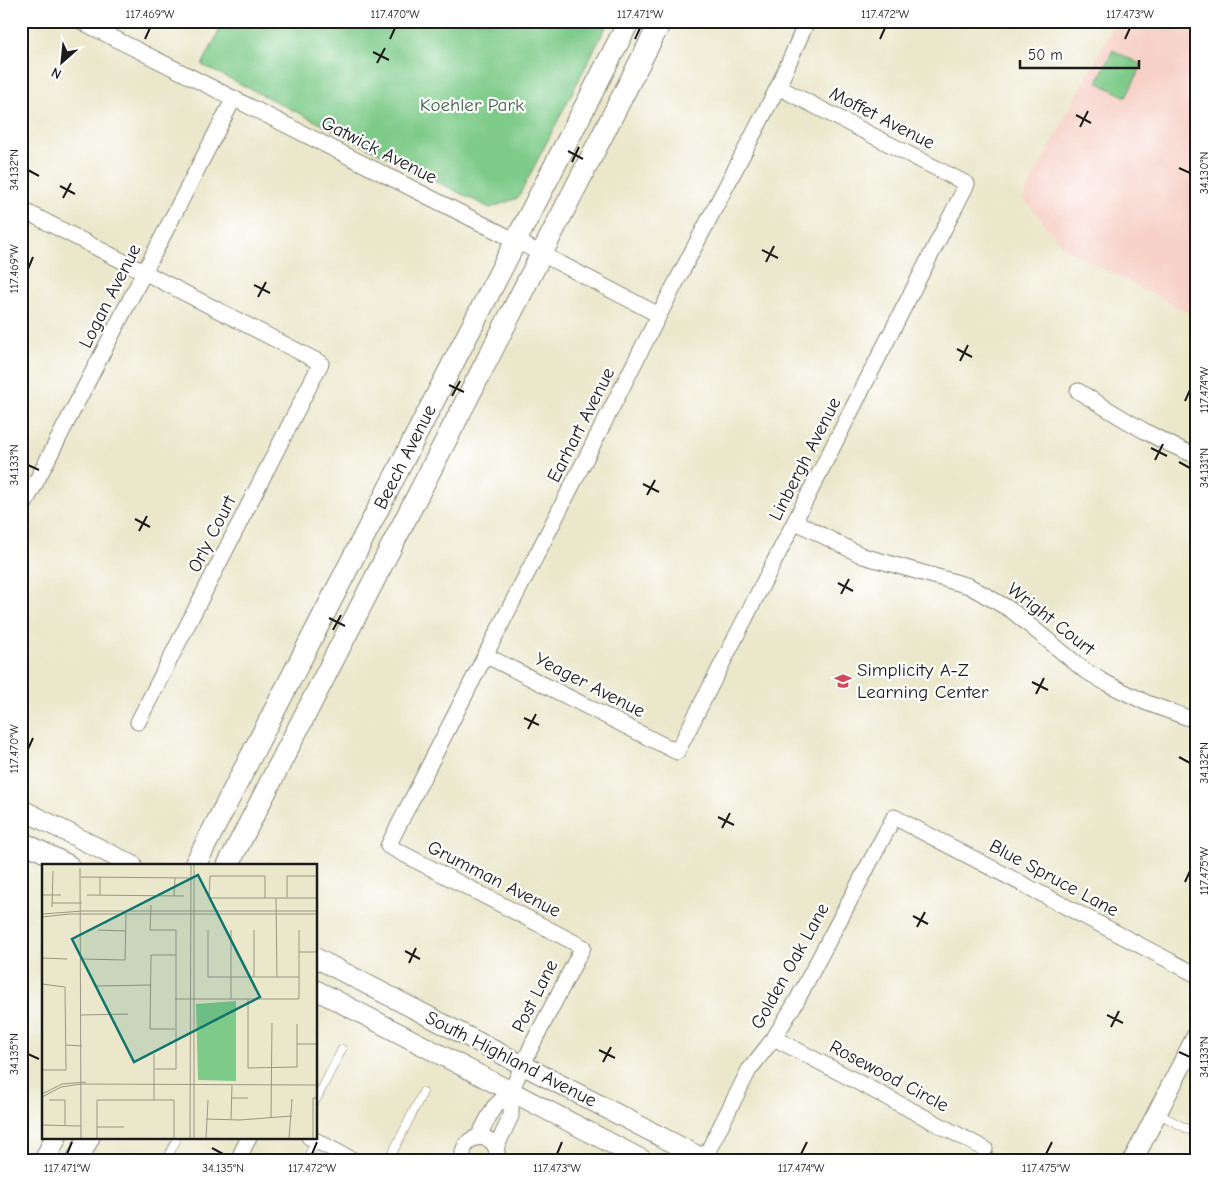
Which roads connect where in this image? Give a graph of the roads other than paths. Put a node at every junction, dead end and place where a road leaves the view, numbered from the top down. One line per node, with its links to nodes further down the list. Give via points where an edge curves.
1 (80, 21): 5 (street, Gatwick Avenue)
2 (629, 21): 10 (main road, Beech Avenue)
3 (661, 21): 11 (main road, Beech Avenue)
4 (807, 21): 6 (street, Earhart Avenue)
5 (105, 27): 7 (street, Gatwick Avenue)
6 (778, 87): 8 (street, Moffet Avenue); 13 (street, Earhart Avenue)
7 (234, 98): 10 (street, Gatwick Avenue); 12 (street, Logan Avenue)
8 (967, 184): 17 (street, Linbergh Avenue)
9 (21, 209): 12 (street)
10 (516, 241): 11 (street, Gatwick Avenue); 28 (main road, Beech Avenue)
11 (542, 254): 13 (street, Gatwick Avenue); 29 (main road, Beech Avenue)
12 (144, 271): 16 (street, Logan Avenue); 20 (street, Orly Court, via 321,363)
13 (659, 315): 18 (street, Earhart Avenue)
14 (1078, 390): 15 (street, via 1117,415)
15 (1197, 456)
16 (21, 511)
17 (796, 522): 19 (street, Wright Court, via 863,556 969,586 1011,610 1084,670 1147,703); 21 (street, Linbergh Avenue)
18 (485, 655): 21 (street, Yeager Avenue); 25 (street, Earhart Avenue)
19 (1197, 721)
20 (138, 722)
21 (677, 752)
22 (21, 809): 27 (street)
23 (894, 817): 32 (street, Blue Spruce Lane); 35 (street, Golden Oak Lane)
24 (21, 841): 26 (street)
25 (388, 846): 30 (street, Grumman Avenue)
26 (67, 864)
27 (130, 864)
28 (196, 864)
29 (229, 864)
30 (583, 947): 37 (street, Post Lane)
31 (318, 959): 37 (street, South Highland Avenue)
32 (1197, 975)
33 (318, 991): 38 (street, South Highland Avenue)
34 (1197, 1035): 41 (street)
35 (774, 1038): 49 (street, Rosewood Circle); 51 (street, Golden Oak Lane, via 749,1070)
36 (342, 1049): 40 (lane)
37 (523, 1065): 38 (street, Post Lane); 51 (street, South Highland Avenue)
38 (511, 1091): 43 (street, via 494,1107); 50 (street, via 511,1116); 60 (street, South Highland Avenue)
39 (423, 1092): 58 (lane)
40 (318, 1096)
41 (1157, 1113): 42 (lane); 61 (street)
42 (1197, 1134)
43 (478, 1137): 50 (street, via 489,1140); 59 (street, via 467,1143)
44 (56, 1138): 52 (main road)
45 (88, 1138): 53 (main road)
46 (249, 1138): 55 (street)
47 (313, 1139): 56 (lane); 57 (street)
48 (176, 1141): 54 (lane)
49 (985, 1150)
50 (497, 1154)
51 (705, 1159)
52 (45, 1160)
53 (77, 1160)
54 (166, 1160)
55 (238, 1160)
56 (306, 1160)
57 (353, 1160)
58 (389, 1160)
59 (463, 1160)
60 (643, 1160)
61 (1133, 1160)

